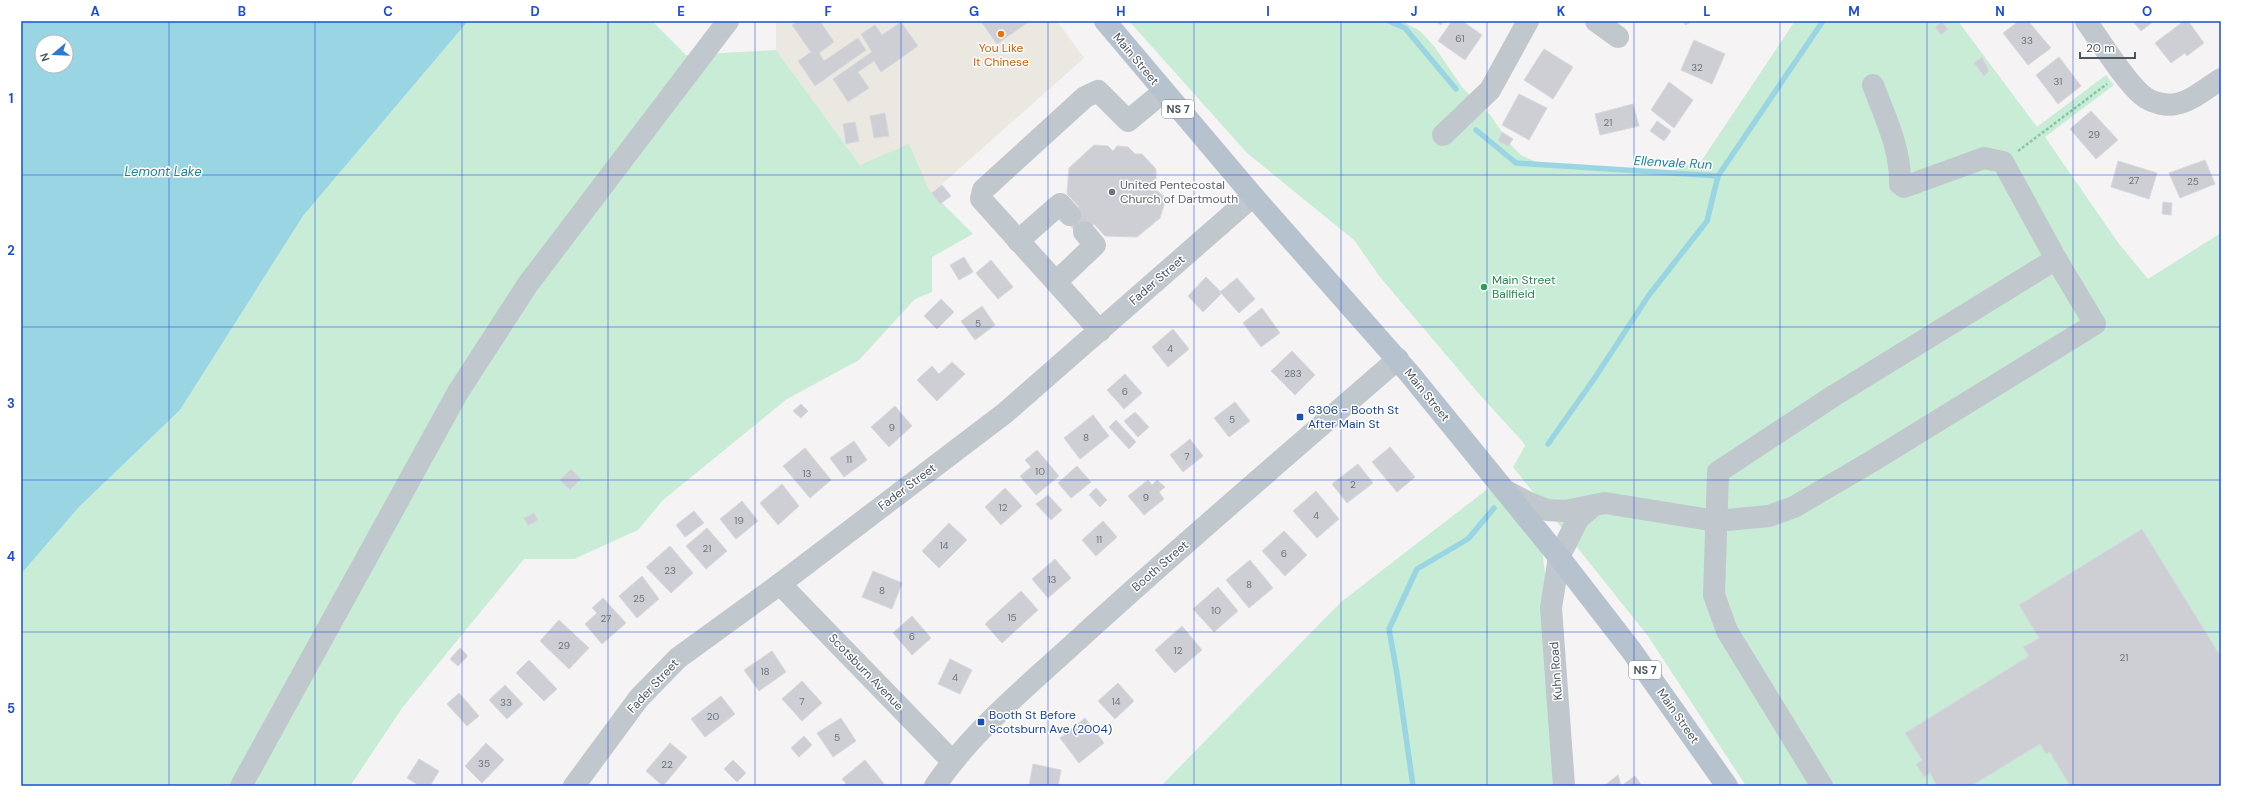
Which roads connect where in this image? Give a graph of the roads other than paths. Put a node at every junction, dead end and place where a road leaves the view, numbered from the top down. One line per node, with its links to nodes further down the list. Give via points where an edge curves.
1 (728, 21): 25 (street, via 528,284 458,392)
2 (1105, 21): 9 (main road, Main Street / NS 7)
3 (1528, 21): 10 (street, via 1490,90)
4 (1596, 21): 6 (street)
5 (2086, 21): 7 (street, via 2123,72 2145,98 2154,102 2169,105 2184,102)
6 (1618, 37)
7 (2221, 79)
8 (1873, 85): 15 (street, via 1894,142 1900,184 1904,188 1984,158 2003,162)
9 (1163, 92): 11 (main road, Main Street / NS 7); 14 (street, via 1128,121 1098,92 1085,96 983,190 981,200)
10 (1443, 135)
11 (1253, 196): 17 (street, Fader Street); 18 (main road, Main Street / NS 7)
12 (1065, 210): 14 (street)
13 (1084, 232): 16 (street, via 1095,245)
14 (1018, 241): 16 (street)
15 (2056, 259): 21 (street, via 1835,395 1718,472); 21 (street, via 2095,324 1897,447 1794,506 1769,516)
16 (1056, 282): 17 (street)
17 (1100, 331): 23 (street, Fader Street, via 1005,413)
18 (1398, 359): 19 (main road, Main Street / NS 7); 24 (street, Booth Street, via 1133,590 1021,692)
19 (1506, 491): 20 (street, via 1547,510 1565,511); 22 (main road, Main Street / NS 7)
20 (1594, 505): 21 (street, via 1605,503); 22 (street, Kuhn Road, via 1578,518)
21 (1716, 521): 30 (street, via 1714,595 1727,631)
22 (1559, 557): 28 (street, Kuhn Road, via 1551,608); 29 (main road, Main Street / NS 7, via 1631,650)
23 (780, 584): 24 (street, Scotsburn Avenue); 26 (street, Fader Street, via 678,658 635,703)
24 (952, 761): 27 (street, Booth Street)
25 (241, 786)
26 (574, 786)
27 (935, 786)
28 (1564, 786)
29 (1727, 786)
30 (1822, 786)

